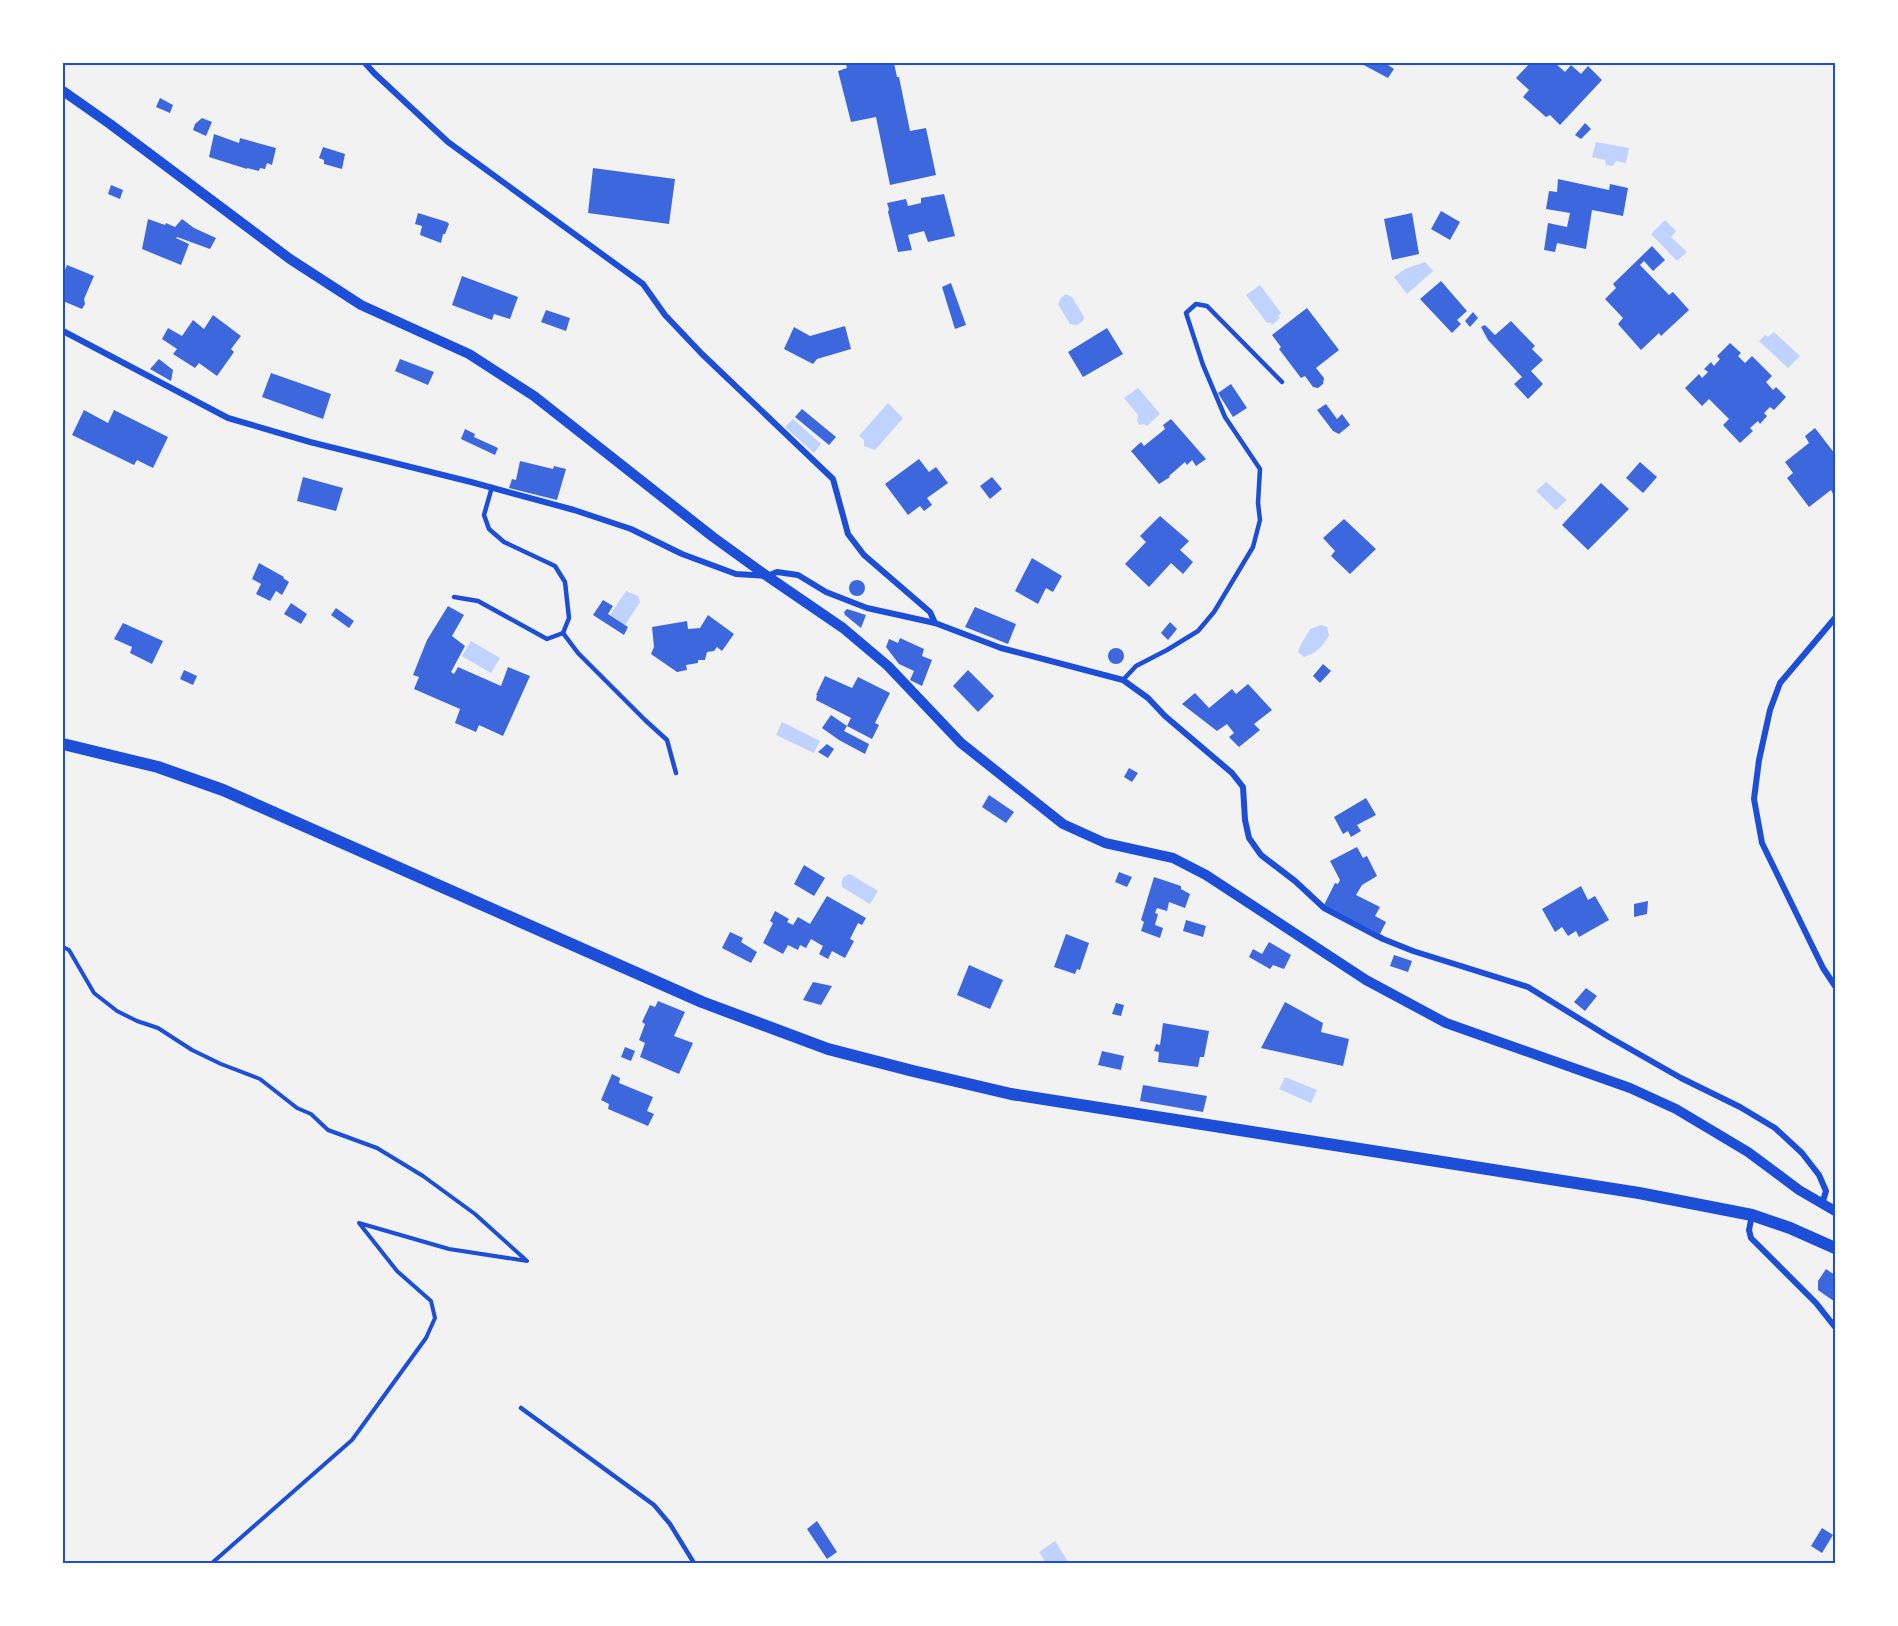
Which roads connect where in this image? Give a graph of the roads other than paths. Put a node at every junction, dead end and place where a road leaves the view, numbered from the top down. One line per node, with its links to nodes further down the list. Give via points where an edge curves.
1 (365, 63): 9 (street, via 448,142 643,284 665,315 702,354 833,479 848,534 864,555 930,612)
2 (63, 92): 6 (street, via 290,259 361,305 470,354 534,396)
3 (63, 331): 5 (street, via 228,418)
4 (1282, 381): 11 (lane, via 1207,306 1196,304 1186,313 1225,417 1260,468 1260,520 1253,547 1214,612 1198,630 1136,666)
5 (492, 487): 6 (street, via 631,528 682,554 736,574); 10 (lane, via 484,515 489,529 504,542 555,566 565,582 569,618)
6 (767, 576): 9 (street, via 777,572 798,576 867,608); 15 (street, via 843,628 888,666 961,743 1063,824 1105,843 1173,858 1206,875 1366,980 1446,1023 1630,1088 1676,1109 1748,1152)
7 (454, 597): 10 (lane, via 478,601 547,639)
8 (1835, 618): 14 (street, via 1780,683 1770,710 1754,799 1762,843)
9 (935, 623): 11 (street, via 1001,648)
10 (563, 633): 13 (lane, via 578,653 667,740)
11 (1123, 680): 15 (street, via 1232,773 1243,787 1245,820 1261,855 1324,908 1413,951 1528,987 1660,1067 1740,1107 1775,1128 1802,1153 1826,1191)
12 (63, 744): 17 (main road, via 158,767 223,790 702,1002 828,1049 1011,1094 1639,1193)
13 (676, 773)
14 (1835, 986)
15 (1822, 1204): 16 (street)
16 (1835, 1211)
17 (1752, 1215): 18 (main road); 19 (street, via 1751,1238)
18 (1835, 1248)
19 (1835, 1327)
20 (520, 1408): 21 (lane, via 654,1505)
21 (694, 1563)

